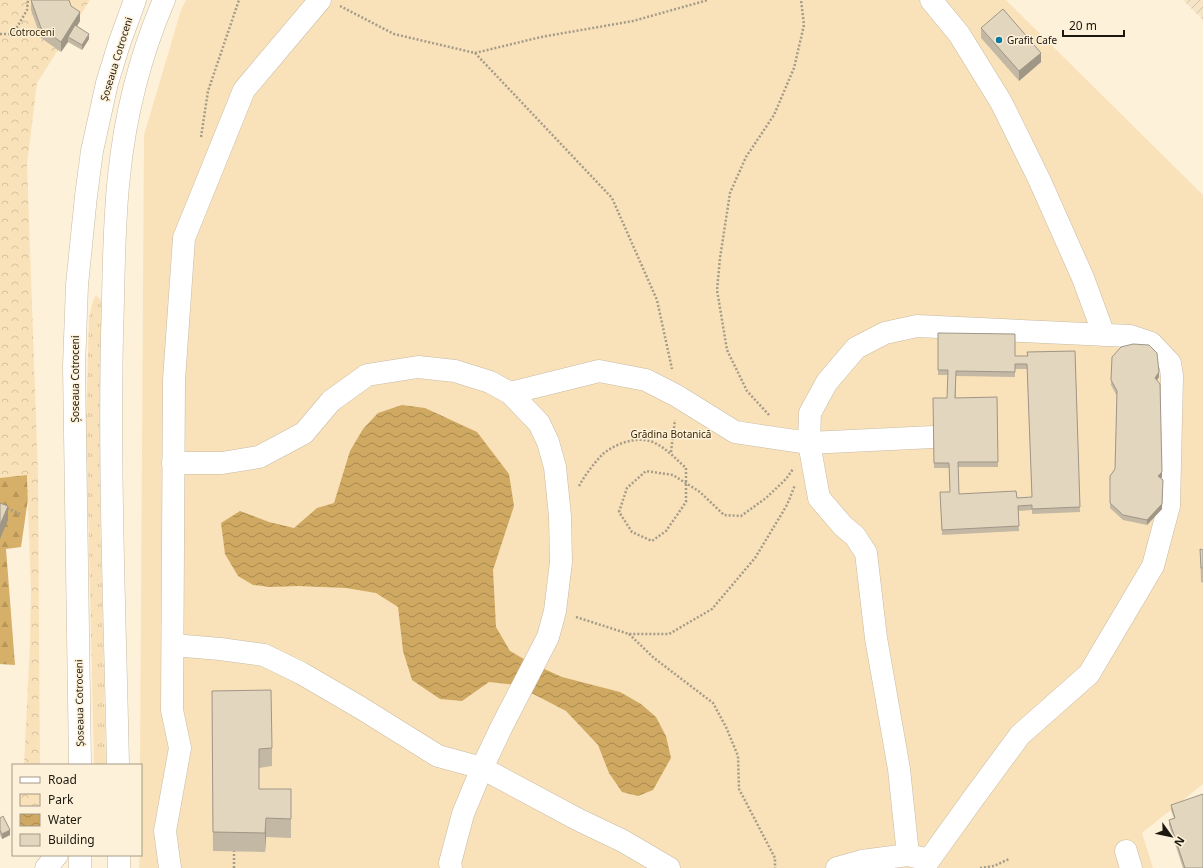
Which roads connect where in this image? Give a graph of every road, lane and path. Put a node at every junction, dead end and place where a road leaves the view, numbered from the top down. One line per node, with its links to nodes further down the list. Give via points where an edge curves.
1 (28, 0): 9 (path, via 27,10 13,34)
2 (135, 0): 28 (street, Șoseaua Cotroceni, via 107,83 92,151 77,285 74,366)
3 (164, 0): 29 (street, via 147,44 127,118 118,184 111,400)
4 (239, 0): 11 (path, via 208,91)
5 (708, 0): 10 (path, via 633,21 540,37)
6 (801, 0): 15 (path, via 804,25 794,68 774,115 746,157 730,193 717,290 727,350 748,391)
7 (931, 0): 12 (street, via 959,34 1001,102 1083,278)
8 (327, 2): 10 (path, via 394,34); 19 (street, via 244,90 184,238 174,380)
9 (0, 34)
10 (476, 53): 14 (path, via 612,198 657,300)
11 (201, 137)
12 (1104, 335): 17 (street, via 917,326 885,333 856,348 827,382 810,413); 37 (street, via 1130,336 1152,342 1170,363 1172,376 1169,506 1153,566 1088,674 1020,736 975,796)
13 (510, 393): 14 (street, via 599,371 646,380); 19 (street, via 490,382 455,371 418,367 367,375 331,401 304,433 259,457 222,463); 24 (street, via 539,423 548,442 555,467)
14 (677, 396): 17 (street, via 735,432); 18 (path)
15 (772, 419)
16 (933, 437): 17 (street)
17 (808, 443): 21 (path, via 786,479 741,516 724,515 700,492); 32 (street, via 819,498 855,536 866,554 876,638 899,770)
18 (671, 453): 21 (path, via 686,468); 24 (path, via 654,442 639,440 620,444 595,463)
19 (173, 463): 27 (street)
20 (795, 483): 26 (path, via 787,505 754,558 712,609 669,634)
21 (686, 484): 21 (path, via 673,475 646,471 627,488 619,512 632,532 652,541 666,531 686,502)
22 (0, 505): 23 (path)
23 (20, 514)
24 (560, 516): 25 (street, via 561,562)
25 (555, 611): 26 (path); 30 (street, via 548,637)
26 (629, 634): 45 (path, via 654,658 713,703 738,756 739,789 775,858)
27 (173, 645): 30 (street, via 264,655 301,673 438,756); 41 (street, via 172,710 180,748 165,831)
28 (80, 764)
29 (118, 764)
30 (482, 768): 43 (street, via 463,814 450,863); 44 (street, via 579,820 624,840)
31 (234, 852): 42 (path)
32 (908, 855): 37 (street); 46 (street, via 862,861)
33 (56, 856): 38 (street)
34 (80, 856): 39 (street)
35 (119, 856): 40 (street)
36 (1009, 859): 47 (path, via 994,866)
37 (933, 864)
38 (46, 868)
39 (80, 868)
40 (119, 868)
41 (170, 868)
42 (234, 868)
43 (451, 868)
44 (669, 868)
45 (775, 868)
46 (837, 868)
47 (980, 868)

